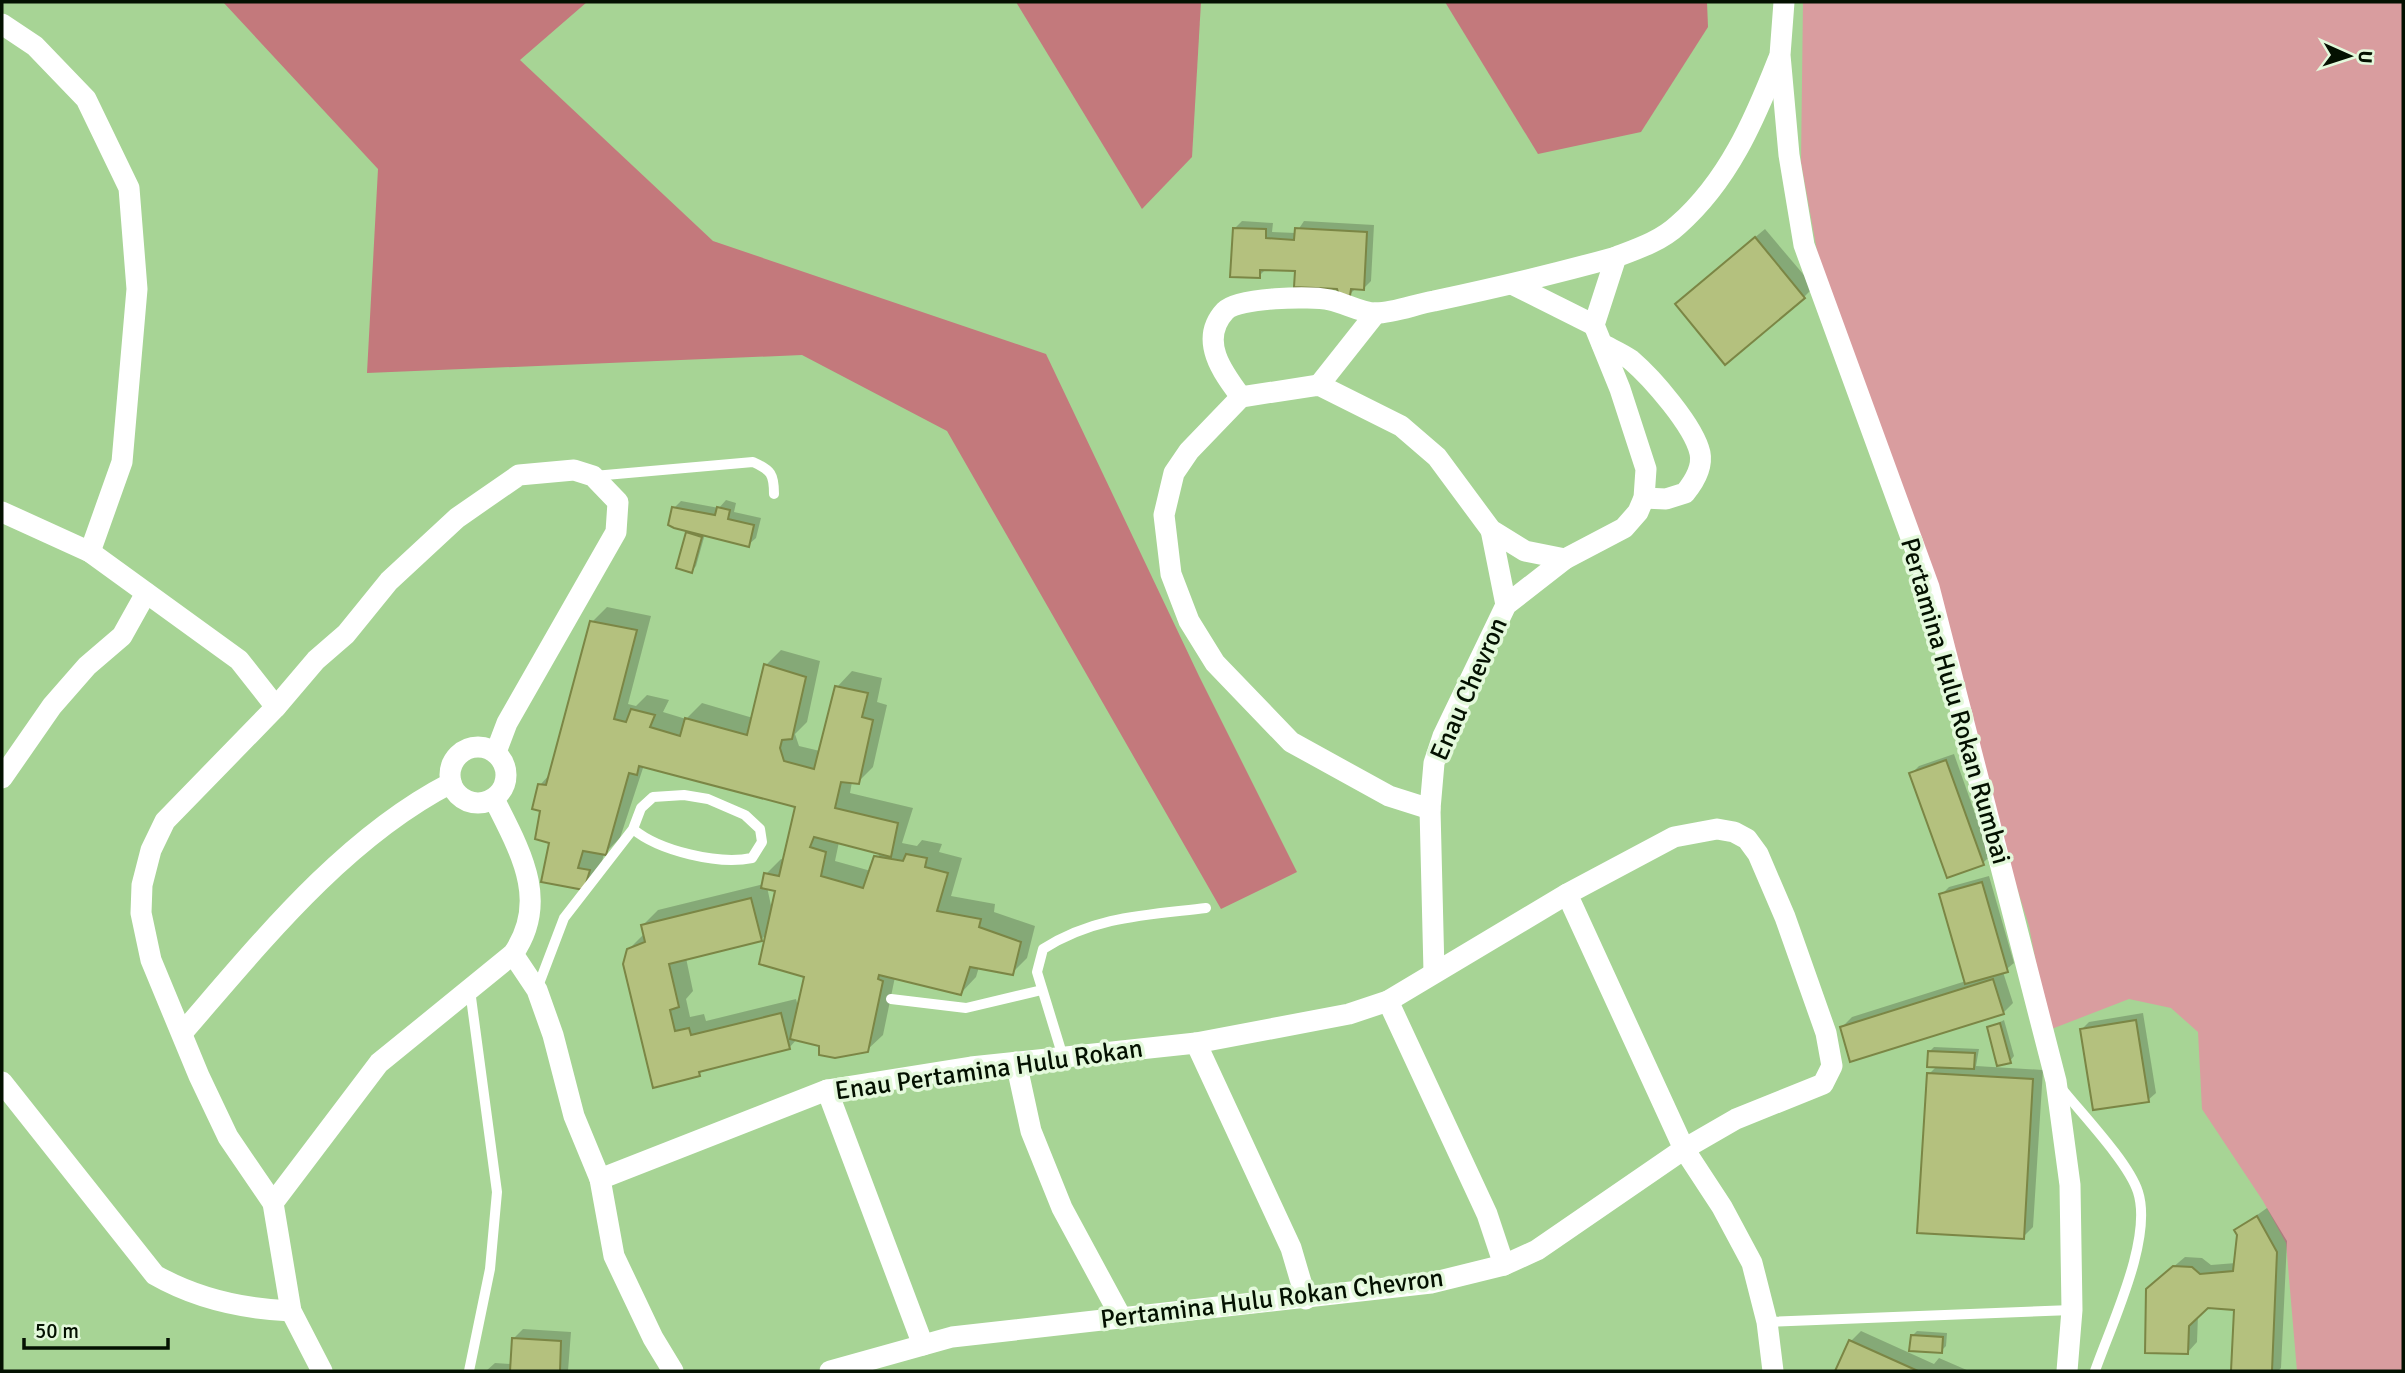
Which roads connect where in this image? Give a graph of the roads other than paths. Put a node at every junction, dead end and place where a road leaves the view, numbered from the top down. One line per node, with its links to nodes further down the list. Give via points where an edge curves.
1 (1784, 2): 3 (street, Pertamina Hulu Rokan Rumbai)
2 (2, 24): 15 (street, via 35,46 86,99 129,188 138,289 122,462)
3 (1780, 55): 4 (street, via 1754,121 1724,174 1678,226); 39 (street, Pertamina Hulu Rokan Rumbai, via 1788,155 1804,245 1929,587)
4 (1616, 257): 5 (street); 7 (street)
5 (1514, 285): 6 (street); 7 (street)
6 (1376, 313): 8 (street); 9 (street, via 1300,298 1236,305 1225,311 1212,348 1220,369)
7 (1598, 335): 12 (street, via 1646,470); 12 (street, via 1651,381 1682,418 1700,452 1699,467 1685,493 1666,499)
8 (1318, 385): 9 (street); 14 (street, via 1401,425 1437,457)
9 (1241, 397): 24 (street, via 1174,473 1164,515 1171,575 1189,621 1215,663 1291,742 1378,791)
10 (593, 476): 11 (lane, via 752,463 769,469); 19 (street, via 574,470 519,475 457,518 389,581); 20 (street, via 618,502 616,532 507,723)
11 (774, 494)
12 (1644, 498): 16 (street, Enau Chevron, via 1624,528)
13 (2, 512): 15 (street)
14 (1491, 530): 16 (street, via 1525,551); 18 (street)
15 (90, 552): 17 (street)
16 (1565, 559): 18 (street, Enau Chevron)
17 (146, 593): 19 (street, via 239,660); 21 (street, via 122,636 87,666 52,706)
18 (1506, 605): 24 (street, Enau Chevron, via 1443,736 1434,763)
19 (276, 707): 35 (street, via 165,821 151,850 141,913 151,960)
20 (496, 752): 22 (street, via 469,748 457,757); 23 (street, via 506,767 506,785)
21 (2, 778)
22 (451, 783): 23 (street, via 461,798 477,804); 35 (street, via 410,804 281,918)
23 (494, 799): 28 (street, via 520,851 532,902 527,934)
24 (1430, 809): 29 (street, Enau Chevron)
25 (633, 829): 25 (lane, via 641,808 653,797 684,795 708,799 745,815 760,829 762,842 752,858 733,862 646,841); 31 (lane, via 564,918)
26 (1567, 894): 29 (street, Enau Pertamina Hulu Rokan); 42 (street); 42 (street, Pertamina Hulu Rokan Chevron, via 1652,848 1702,830 1734,832 1747,839 1758,854 1826,1032 1831,1073 1823,1084 1736,1119)
27 (1206, 908): 32 (lane, via 1100,921 1065,935 1043,949 1037,972)
28 (513, 954): 30 (street); 31 (street)
29 (1434, 972): 34 (street, Enau Pertamina Hulu Rokan)
30 (470, 990): 44 (street, via 379,1063); 53 (lane, via 496,1192 490,1269)
31 (537, 990): 43 (street, via 574,1116)
32 (1042, 990): 33 (lane, via 966,1008); 37 (lane)
33 (891, 999)
34 (1388, 1001): 36 (street, Enau Pertamina Hulu Rokan, via 1309,1023); 45 (street, via 1486,1214)
35 (183, 1032): 44 (street, via 228,1137)
36 (1196, 1043): 37 (street, Enau Pertamina Hulu Rokan); 46 (street, via 1280,1224)
37 (1063, 1057): 38 (street, Enau Pertamina Hulu Rokan)
38 (1016, 1062): 41 (street, Enau Pertamina Hulu Rokan); 49 (street, via 1031,1131 1062,1208)
39 (2056, 1081): 47 (street, Pertamina Hulu Rokan Rumbai, via 2070,1185); 58 (lane, via 2133,1183 2140,1203 2132,1263)
40 (2, 1082): 48 (street, via 155,1275 187,1293 259,1310)
41 (827, 1090): 43 (street, Enau Pertamina Hulu Rokan); 51 (street)
42 (1684, 1149): 45 (street, Pertamina Hulu Rokan Chevron, via 1537,1250); 50 (street, via 1752,1263)
43 (600, 1179): 54 (street, via 614,1256)
44 (274, 1203): 48 (street)
45 (1504, 1265): 46 (street, Pertamina Hulu Rokan Chevron, via 1431,1283)
46 (1306, 1299): 49 (street, Pertamina Hulu Rokan Chevron)
47 (2071, 1310): 50 (lane); 57 (street, Pertamina Hulu Rokan Rumbai)
48 (291, 1311): 52 (street)
49 (1122, 1319): 51 (street, Pertamina Hulu Rokan Chevron, via 952,1337)
50 (1767, 1322): 56 (street)
51 (923, 1345): 55 (street, Pertamina Hulu Rokan Chevron)
52 (322, 1371)
53 (469, 1371)
54 (673, 1371)
55 (830, 1371)
56 (1773, 1371)
57 (2067, 1371)
58 (2095, 1371)

